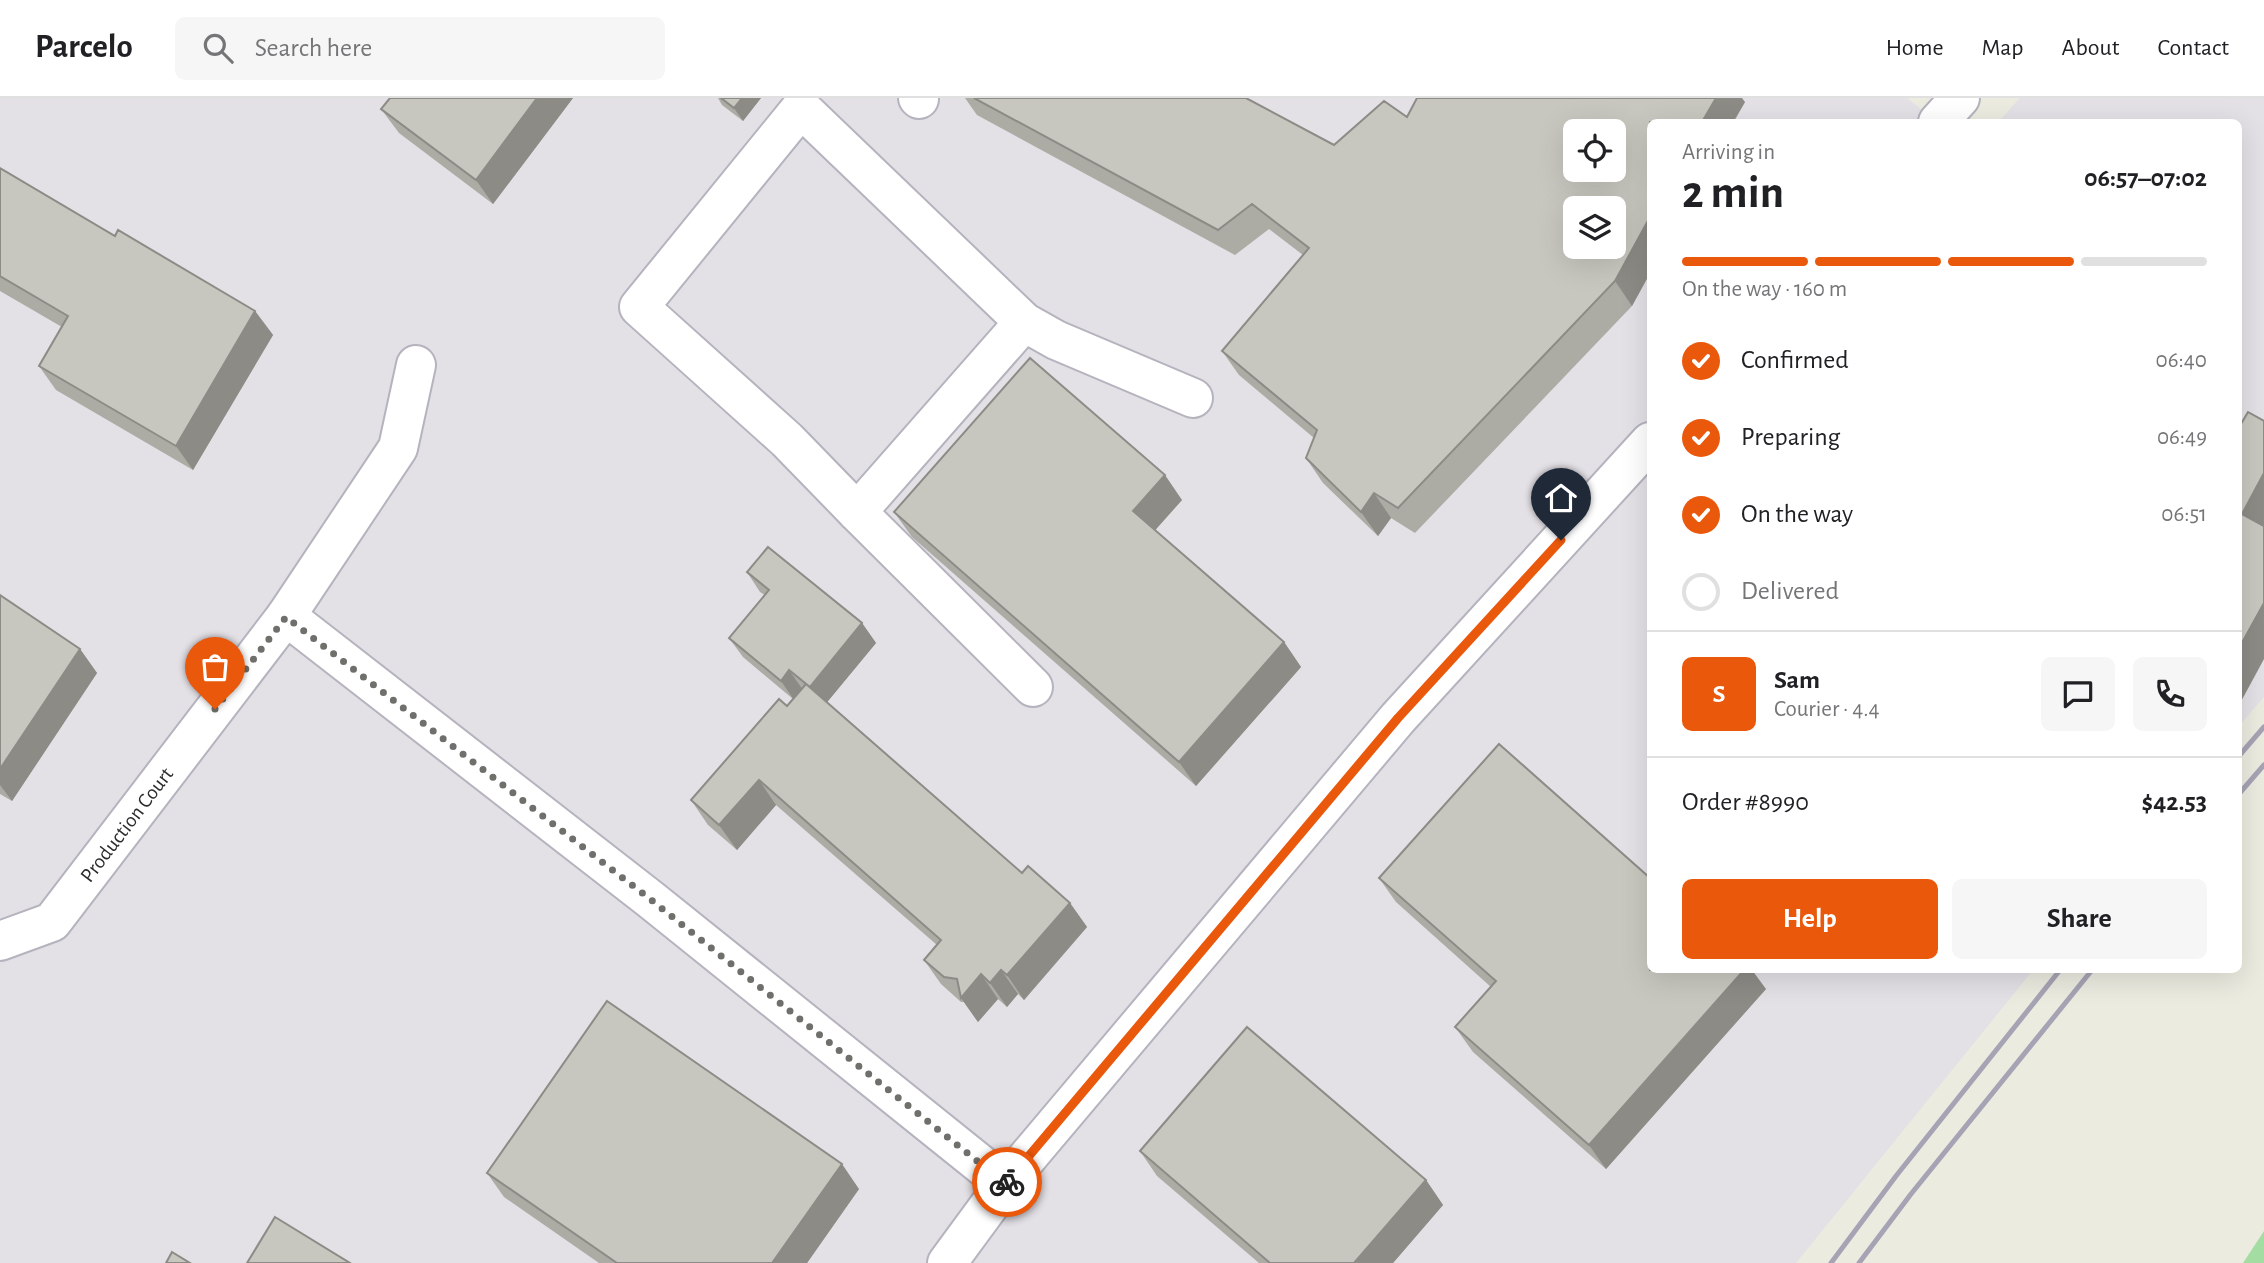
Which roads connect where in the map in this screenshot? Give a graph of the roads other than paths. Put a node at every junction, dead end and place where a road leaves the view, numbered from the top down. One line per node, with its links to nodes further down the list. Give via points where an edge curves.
1 (1960, 98): 2 (street)
2 (1941, 119)
3 (1024, 322): 5 (street); 7 (street); 7 (street, via 801,108 639,307 787,440)
4 (416, 365): 8 (street, Production Court, via 398,448)
5 (1193, 398)
6 (1647, 445): 11 (street, via 1398,718)
7 (857, 512): 9 (street)
8 (286, 617): 10 (street, Production Court, via 52,922); 11 (street, via 650,899)
9 (1033, 687)
10 (0, 941)
11 (1006, 1184): 12 (street)
12 (947, 1263)

